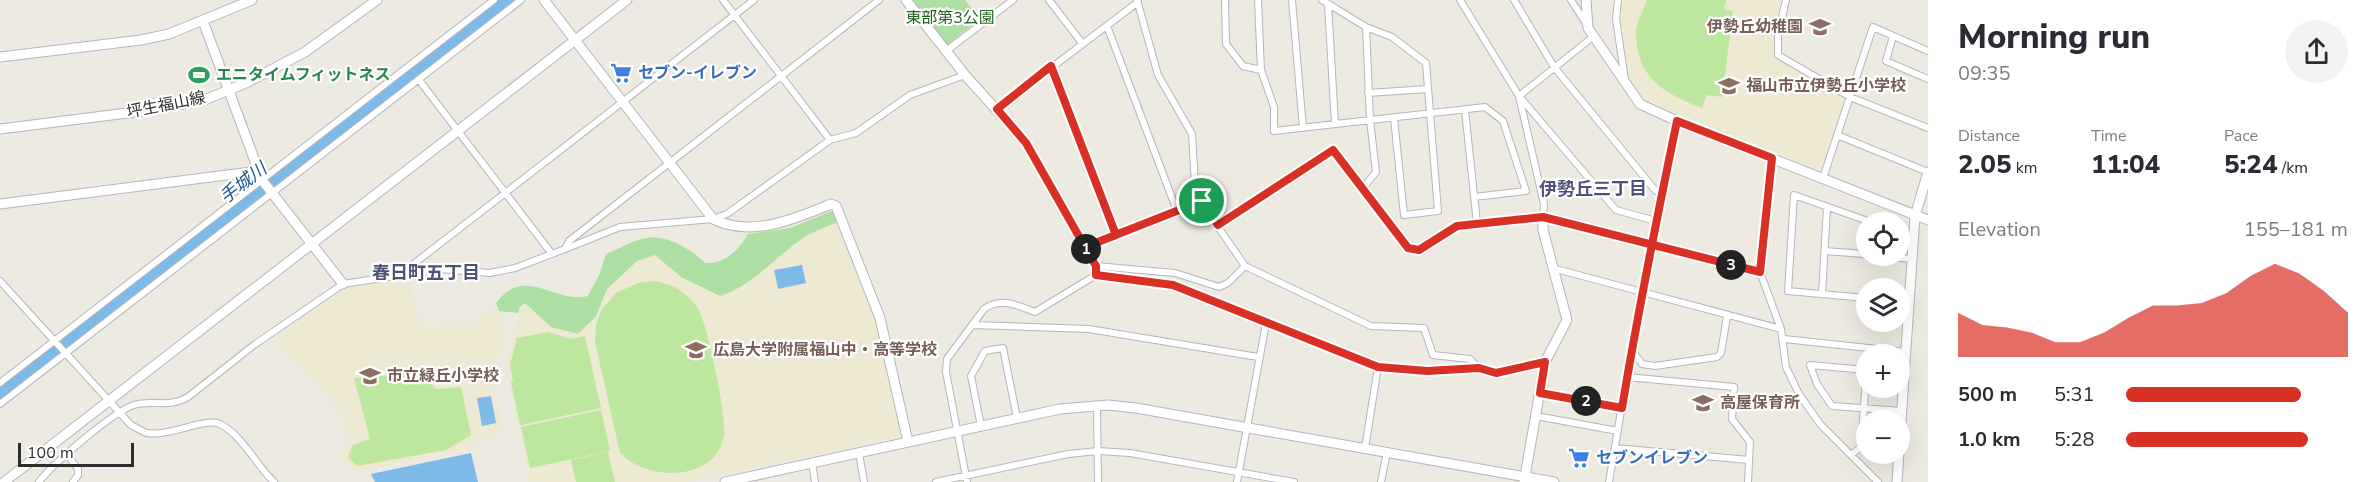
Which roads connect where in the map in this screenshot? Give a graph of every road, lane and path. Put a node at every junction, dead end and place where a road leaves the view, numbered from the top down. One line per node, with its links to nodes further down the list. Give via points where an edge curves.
1 (252, 0): 25 (street)
2 (377, 0): 44 (street, 坪生福山線, via 320,44)
3 (494, 0): 66 (street)
4 (521, 0): 41 (street)
5 (544, 0): 30 (street)
6 (627, 0): 30 (street)
7 (723, 0): 24 (street)
8 (754, 0): 24 (street)
9 (879, 0): 38 (street)
10 (906, 0): 32 (street)
11 (1012, 0): 32 (street)
12 (1049, 0): 31 (street)
13 (1225, 0): 37 (street, via 1226,44 1243,66)
14 (1258, 0): 37 (street)
15 (1292, 0): 56 (street)
16 (1460, 0): 46 (street)
17 (1514, 0): 36 (street)
18 (1571, 0): 28 (street)
19 (1586, 0): 28 (street)
20 (1618, 0): 42 (street, via 1616,19)
21 (1786, 0): 47 (street, via 1778,34 1778,55)
22 (1138, 1): 26 (street); 71 (street, via 1158,75 1192,134 1195,185)
23 (1325, 2): 27 (street); 55 (street)
24 (735, 15): 38 (street); 48 (street)
25 (203, 21): 34 (street, via 141,40); 44 (street)
26 (1107, 26): 31 (street); 74 (street)
27 (1366, 27): 43 (street, via 1392,37 1426,63); 45 (street)
28 (1591, 32): 36 (street); 42 (street)
29 (1893, 36): 33 (street); 40 (street, via 1886,61); 47 (street, via 1873,27)
30 (574, 40): 48 (street); 59 (street)
31 (1082, 43): 35 (street)
32 (946, 51): 39 (street)
33 (1928, 51)
34 (0, 57)
35 (1051, 66): 49 (street); 83 (street)
36 (1554, 67): 46 (street); 69 (street)
37 (1261, 70): 56 (street, via 1274,106 1274,131)
38 (781, 75): 61 (street); 63 (street)
39 (965, 75): 49 (street); 61 (street, via 910,94 856,133)
40 (1928, 79)
41 (419, 80): 59 (street); 66 (street)
42 (1626, 84): 54 (street, via 1640,104)
43 (1428, 89): 45 (street); 51 (street)
44 (228, 90): 58 (street, 坪生福山線, via 207,99 159,109); 66 (street)
45 (1368, 93): 53 (street)
46 (1519, 96): 76 (street, via 1544,204); 80 (street, via 1616,210)
47 (1850, 97): 57 (street); 60 (street)
48 (623, 102): 63 (street); 68 (street)
49 (997, 109): 86 (street, via 1026,143)
50 (1465, 110): 51 (street); 70 (street); 70 (street, via 1485,107 1503,122 1526,191)
51 (1430, 114): 52 (street); 52 (street, via 1438,211 1404,215)
52 (1394, 118): 53 (street)
53 (1370, 120): 55 (street); 67 (street, via 1376,172)
54 (1677, 121): 62 (street); 69 (street)
55 (1335, 124): 56 (street)
56 (1303, 128)
57 (1928, 128)
58 (0, 129)
59 (458, 131): 68 (street); 84 (street)
60 (1837, 135): 64 (street); 65 (street)
61 (830, 140): 78 (street, via 742,205)
62 (1772, 158): 65 (street); 95 (street)
63 (669, 162): 78 (street); 87 (street, via 568,241)
64 (1928, 172): 75 (street)
65 (1823, 178): 75 (street)
66 (265, 183): 72 (street); 84 (street); 108 (street); 111 (street)
67 (1363, 188): 81 (street, via 1408,248 1419,250 1457,226); 82 (street, via 1333,150)
68 (505, 192): 89 (street); 96 (street, via 411,266)
69 (1662, 194): 80 (street)
70 (1474, 197): 81 (street)
71 (1202, 201): 74 (street); 82 (street)
72 (0, 204)
73 (1827, 207): 77 (street); 88 (street); 100 (street, via 1794,195 1788,291)
74 (1177, 210): 83 (street)
75 (1915, 216): 79 (street); 91 (street)
76 (1543, 217): 81 (street); 85 (street); 93 (street)
77 (1856, 217)
78 (713, 219): 87 (street, via 620,227); 134 (street, via 756,228 831,204 836,206 880,318)
79 (1928, 220)
80 (1656, 221): 85 (street)
81 (1477, 224)
82 (1218, 225): 92 (street)
83 (1116, 235): 86 (street)
84 (313, 244): 98 (street); 121 (street)
85 (1651, 246): 95 (street); 99 (street)
86 (1085, 247): 94 (street)
87 (565, 249): 89 (street)
88 (1825, 251): 90 (street); 100 (street)
89 (552, 254): 96 (street, via 490,273 451,268)
90 (1856, 254)
91 (1912, 259): 102 (street)
92 (1245, 266): 94 (street, via 1219,287 1176,273); 115 (street, via 1371,327 1424,328 1433,355 1470,359)
93 (1552, 268): 99 (street); 113 (street, via 1567,321)
94 (1096, 271): 104 (street, via 1173,285); 105 (street, via 1035,312 997,302 984,309)
95 (1760, 272): 106 (street)
96 (411, 274): 98 (street)
97 (0, 281): 108 (street)
98 (343, 284): 127 (street, via 254,345 188,397 177,403 136,405)
99 (1641, 293): 103 (street); 110 (street)
100 (1822, 294): 101 (street)
101 (1856, 297)
102 (1910, 303)
103 (1727, 316): 106 (street); 110 (street, via 1717,357 1655,366 1642,364)
104 (1266, 323): 112 (street); 114 (street)
105 (972, 325): 112 (street, via 1089,328); 132 (street, via 945,365)
106 (1782, 329): 107 (street)
107 (1784, 339): 109 (street); 141 (street, via 1786,367 1799,394 1820,424)
108 (55, 342): 111 (street); 118 (street)
109 (1856, 347)
110 (1632, 350): 117 (street)
111 (64, 352): 121 (street); 122 (street)
112 (1258, 357): 131 (street)
113 (1545, 362): 115 (street, via 1496,373); 119 (street)
114 (1378, 367): 115 (street, via 1427,371); 135 (street)
115 (1479, 368)
116 (1856, 369): 125 (street, via 1810,365 1832,406)
117 (1627, 377): 124 (street); 142 (street, via 1734,387 1732,419 1750,442)
118 (0, 383)
119 (1540, 393): 124 (street); 128 (street)
120 (1865, 398): 125 (street)
121 (108, 402): 127 (street); 148 (street)
122 (0, 404)
123 (1097, 405): 129 (street); 131 (street); 137 (street)
124 (1622, 408): 133 (street)
125 (1864, 408): 126 (street); 141 (street, via 1861,447)
126 (1889, 410)
127 (119, 412): 140 (street); 151 (street, via 131,425 147,433 219,423)
128 (1536, 416): 133 (street); 147 (street)
129 (1017, 418): 130 (street); 130 (street, via 1003,348 986,351 971,376)
130 (981, 426): 132 (street)
131 (1246, 428): 135 (street); 145 (street)
132 (957, 431): 134 (street); 146 (street)
133 (1618, 431): 136 (street)
134 (908, 442): 139 (street)
135 (1365, 448): 138 (street)
136 (1615, 448): 142 (street); 161 (street)
137 (1098, 451): 145 (street); 146 (street, via 1068,454); 156 (street)
138 (1387, 452): 147 (street); 159 (street)
139 (859, 453): 143 (street); 154 (street)
140 (67, 455): 149 (street); 150 (street, via 78,469)
141 (1851, 455): 163 (street)
142 (1749, 460): 162 (street)
143 (812, 463): 152 (street); 153 (street)
144 (1898, 464): 164 (street)
145 (1238, 473): 157 (street); 158 (street)
146 (967, 479): 155 (street)
147 (1525, 479): 160 (street)
148 (4, 482)
149 (39, 482)
150 (73, 482)
151 (274, 482)
152 (725, 482)
153 (815, 482)
154 (864, 482)
155 (936, 482)
156 (1098, 482)
157 (1237, 482)
158 (1294, 482)
159 (1381, 482)
160 (1554, 482)
161 (1609, 482)
162 (1748, 482)
163 (1878, 482)
164 (1897, 482)

